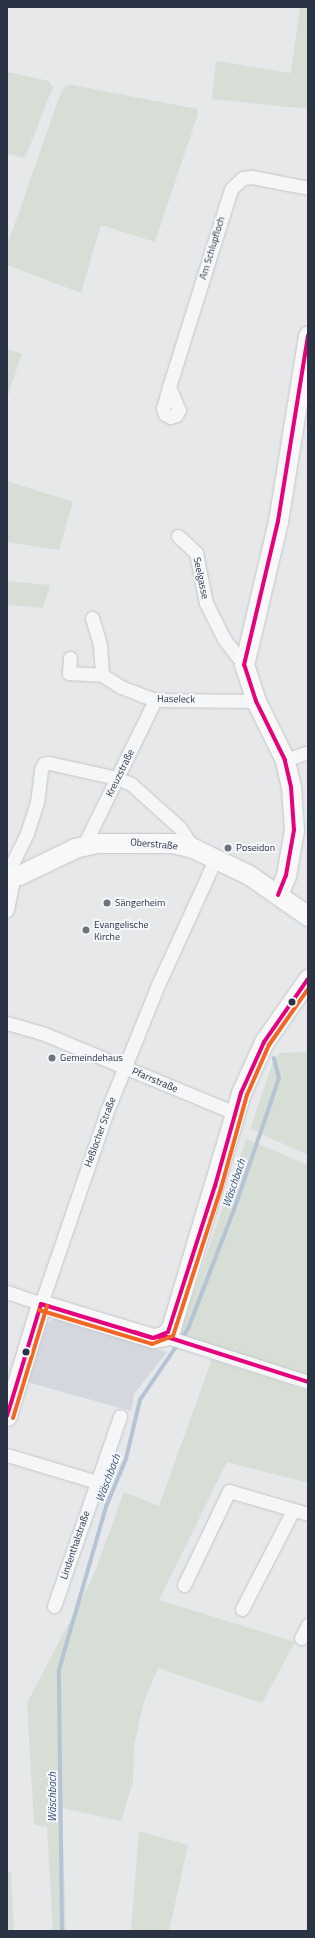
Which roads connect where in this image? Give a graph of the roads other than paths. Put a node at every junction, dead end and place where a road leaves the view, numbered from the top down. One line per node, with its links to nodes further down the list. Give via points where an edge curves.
1 (308, 188): 3 (street, Am Schlupfloch, via 252,177 240,180 231,189)
2 (308, 335): 7 (street, via 278,521)
3 (169, 387)
4 (178, 536): 7 (street, Seelgasse, via 196,553 206,603 224,639)
5 (92, 618): 8 (street, via 100,645)
6 (70, 658): 8 (street, via 69,673)
7 (244, 665): 10 (street)
8 (102, 675): 9 (street, Haseleck, via 120,687)
9 (155, 700): 10 (street, Haseleck); 13 (street, Kreuzstraße)
10 (256, 701): 12 (street)
11 (308, 752): 12 (street)
12 (285, 760): 18 (street, via 294,810 294,830 286,875)
13 (117, 778): 14 (street, Kreuzstraße); 15 (street, via 146,795 180,828); 17 (street, via 44,764 41,768 37,803)
14 (84, 846): 15 (street, Oberstraße, via 132,841); 17 (street, Oberstraße)
15 (193, 848): 16 (street, Oberstraße)
16 (216, 858): 18 (street, Oberstraße); 23 (street, Heßlocher Straße, via 158,985)
17 (9, 877): 19 (street, via 12,886)
18 (278, 895): 20 (street, Oberstraße)
19 (7, 910)
20 (308, 916)
21 (308, 979): 24 (street, via 264,1042 250,1070)
22 (7, 1023): 23 (street, Pfarrstraße, via 42,1033)
23 (125, 1067): 24 (street, Pfarrstraße); 26 (street, Heßlocher Straße, via 87,1165)
24 (235, 1113): 27 (street)
25 (7, 1292): 26 (street)
26 (41, 1304): 27 (street, via 153,1338); 29 (street, Heßlocher Straße)
27 (167, 1337): 28 (street)
28 (308, 1382)
29 (7, 1416)
30 (120, 1416): 32 (street, Lindenthalstraße)
31 (7, 1455): 32 (street)
32 (97, 1482): 36 (street, Lindenthalstraße)
33 (293, 1510): 34 (street); 35 (street, via 229,1491); 37 (street)
34 (308, 1514)
35 (184, 1585)
36 (54, 1606)
37 (242, 1609)
38 (308, 1625): 39 (street)
39 (301, 1638)

